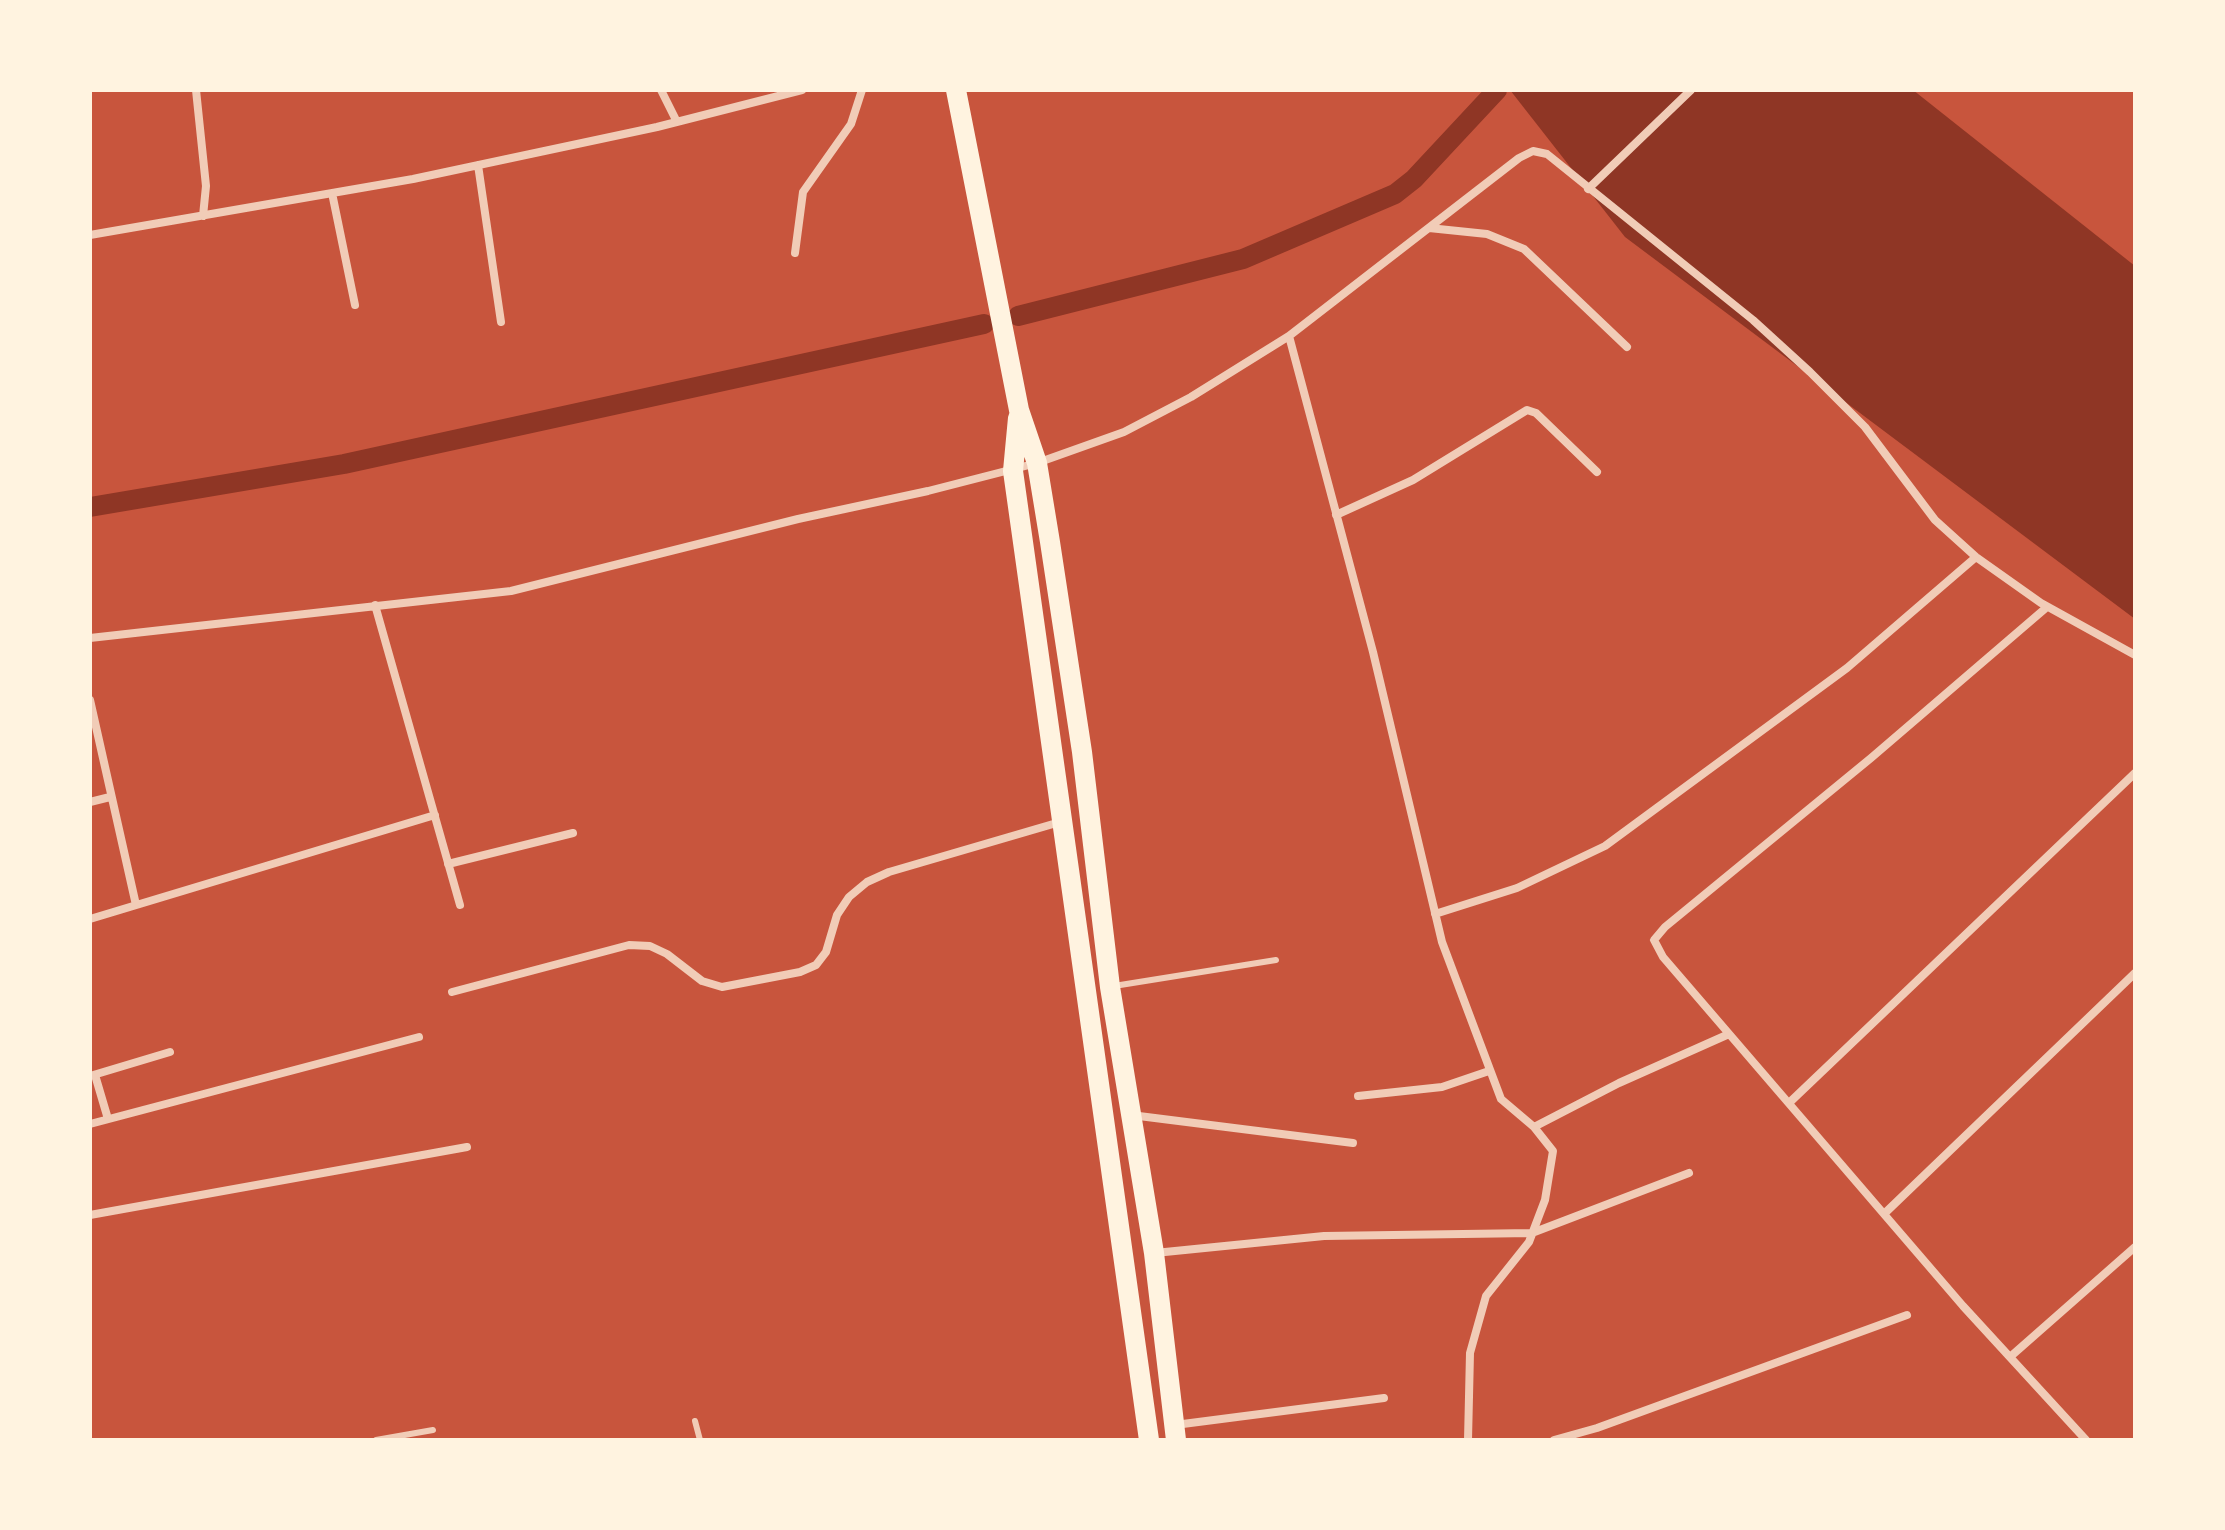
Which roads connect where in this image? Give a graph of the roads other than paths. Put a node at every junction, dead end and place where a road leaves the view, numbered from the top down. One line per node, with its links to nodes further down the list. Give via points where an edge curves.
1 (196, 90): 11 (street, via 206,186)
2 (661, 90): 7 (street)
3 (802, 90): 7 (street)
4 (862, 90): 14 (street, via 851,124 803,192)
5 (956, 90): 19 (main road)
6 (1691, 90): 9 (street)
7 (677, 122): 8 (street)
8 (478, 165): 10 (street); 16 (street)
9 (1588, 189): 12 (street, via 1547,154 1533,151); 24 (street, via 1810,372 1865,427 1935,520)
10 (332, 193): 11 (street); 15 (street)
11 (203, 216): 13 (street)
12 (1428, 228): 17 (street); 18 (street, via 1487,234 1524,249)
13 (90, 235)
14 (795, 253)
15 (355, 305)
16 (501, 322)
17 (1289, 336): 20 (street, via 1124,432); 23 (street)
18 (1627, 347)
19 (1019, 410): 20 (main road); 21 (main road)
20 (1037, 463): 21 (street); 43 (main road, via 1082,752)
21 (1013, 471): 25 (street, via 511,591); 34 (main road)
22 (1597, 472): 23 (street, via 1527,410 1413,480)
23 (1336, 515): 39 (street)
24 (1976, 557): 26 (street); 39 (street, via 1847,668 1605,846 1517,888)
25 (375, 605): 27 (street); 33 (street)
26 (2047, 607): 28 (street); 45 (street, via 1657,934 1656,947 1663,957)
27 (90, 638)
28 (2135, 655)
29 (90, 700): 31 (street)
30 (2135, 773): 51 (street)
31 (110, 797): 32 (street); 37 (street)
32 (90, 802)
33 (435, 815): 36 (street); 37 (street)
34 (1060, 822): 44 (street, via 867,882 837,915 826,952 816,965 800,972 722,987 702,981 650,946 629,945); 72 (main road)
35 (573, 833): 36 (street)
36 (448, 864): 38 (street)
37 (136, 905): 40 (street)
38 (460, 905)
39 (1435, 914): 48 (street)
40 (90, 919)
41 (1276, 960): 43 (lane)
42 (2135, 973): 59 (street)
43 (1110, 987): 52 (main road)
44 (452, 992)
45 (1729, 1034): 51 (street); 55 (street)
46 (419, 1037): 53 (street)
47 (170, 1052): 49 (street)
48 (1489, 1071): 50 (street, via 1442,1087); 55 (street, via 1501,1099)
49 (92, 1076): 53 (street)
50 (1358, 1096)
51 (1789, 1103): 59 (street)
52 (1130, 1115): 56 (street); 63 (main road)
53 (108, 1119): 54 (street)
54 (90, 1124)
55 (1534, 1127): 61 (street, via 1548,1141 1553,1156)
56 (1353, 1143)
57 (467, 1147): 60 (street)
58 (1689, 1173): 61 (street)
59 (1885, 1213): 65 (street)
60 (90, 1215)
61 (1532, 1233): 63 (street, via 1324,1236); 73 (street, via 1486,1296 1470,1353)
62 (2135, 1247): 65 (street)
63 (1154, 1253): 69 (main road)
64 (1907, 1315): 74 (street)
65 (2010, 1357): 75 (street)
66 (1384, 1398): 69 (street)
67 (695, 1421): 71 (lane)
68 (433, 1430): 70 (lane)
69 (1175, 1433)
70 (376, 1440)
71 (700, 1440)
72 (1149, 1440)
73 (1468, 1440)
74 (1554, 1440)
75 (2086, 1440)

